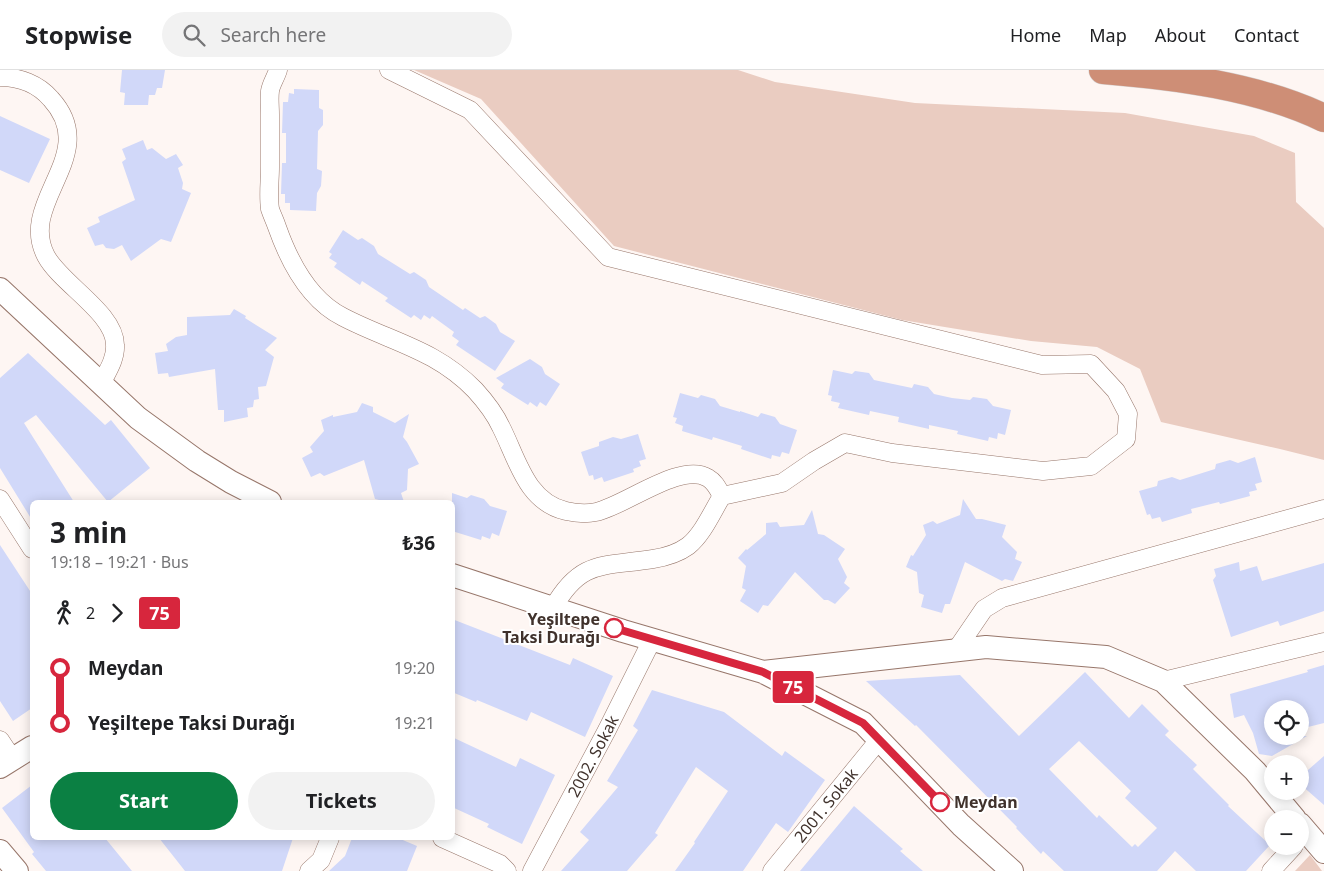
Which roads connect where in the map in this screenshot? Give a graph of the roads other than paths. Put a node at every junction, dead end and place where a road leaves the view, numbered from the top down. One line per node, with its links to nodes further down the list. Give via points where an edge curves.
1 (278, 70): 8 (street, via 270,90 270,208 287,254 310,289 325,304 342,316 434,357 466,380 501,425 532,489 563,511 578,514 595,512 688,473 708,478 716,484)
2 (389, 70): 8 (street, via 470,110 608,258 1042,365 1091,364 1116,391 1128,414 1126,439 1091,466 1042,471 892,453 845,444 782,483)
3 (1103, 70): 5 (highway, via 1205,81 1299,106)
4 (0, 78): 7 (street, via 19,80 47,94 66,125 68,151 43,210 40,233 47,257 107,322 113,334 116,345 113,360)
5 (1324, 118)
6 (0, 289): 7 (street)
7 (101, 384): 10 (street, via 138,418 189,456)
8 (722, 496): 14 (street, via 698,536 679,552 666,557 596,566 573,580)
9 (0, 498): 12 (street)
10 (266, 500)
11 (1324, 509): 17 (street, via 1002,598 984,609)
12 (30, 546)
13 (455, 576): 14 (street)
14 (553, 608): 15 (street)
15 (652, 640): 18 (street); 33 (street, 2002. Sokak)
16 (1324, 642): 19 (street)
17 (956, 650): 18 (street); 19 (street, via 986,647 1106,657)
18 (763, 672): 20 (street, via 863,723)
19 (1163, 681): 23 (street, via 1255,772)
20 (879, 740): 34 (street, 2001. Sokak); 35 (street, via 961,825)
21 (30, 748): 22 (street)
22 (4, 755)
23 (1283, 810)
24 (329, 840): 31 (street, via 321,860)
25 (446, 840): 32 (street, via 500,864)
26 (1309, 840): 28 (street)
27 (0, 851): 30 (street)
28 (1324, 852)
29 (1282, 855): 36 (street)
30 (17, 871)
31 (309, 871)
32 (507, 871)
33 (532, 871)
34 (772, 871)
35 (1012, 871)
36 (1271, 871)

